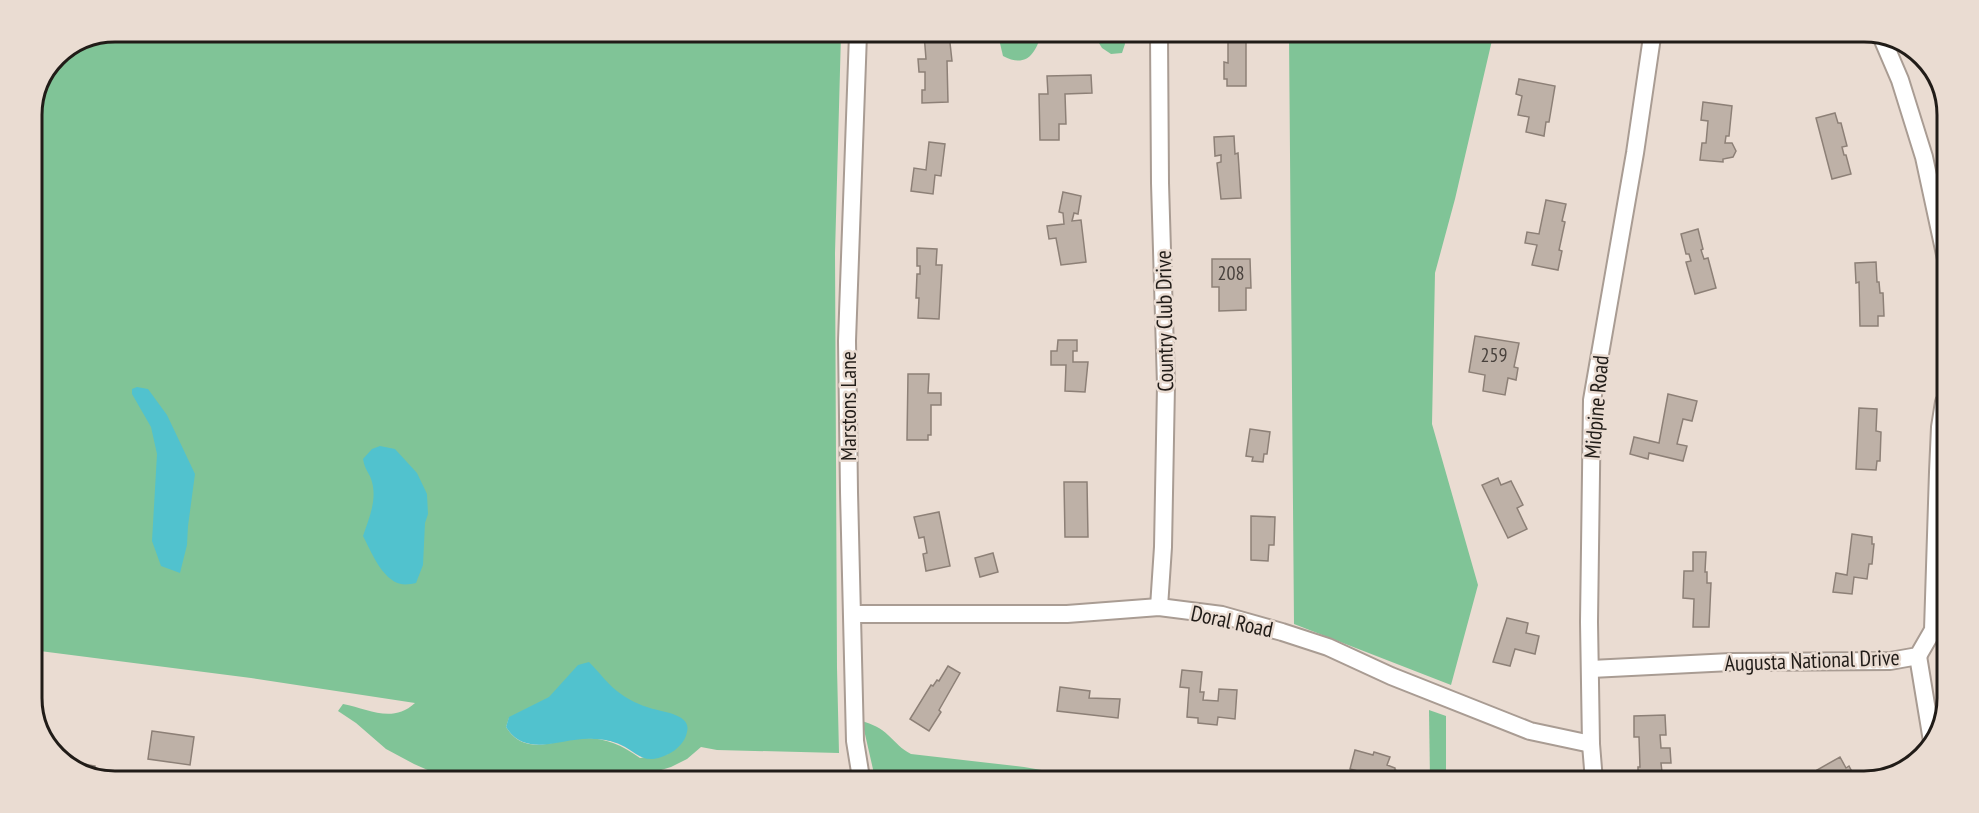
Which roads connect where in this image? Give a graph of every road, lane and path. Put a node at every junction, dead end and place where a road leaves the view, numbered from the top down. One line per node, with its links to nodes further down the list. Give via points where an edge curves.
1 (858, 42): 8 (street, Marstons Lane, via 847,341)
2 (1159, 42): 7 (street, Country Club Drive, via 1166,386)
3 (1651, 42): 10 (street, Midpine Road, via 1592,400)
4 (1885, 45): 5 (street, via 1918,137)
5 (1937, 212)
6 (1937, 561): 9 (street, Augusta National Drive, via 1933,630)
7 (1160, 607): 8 (street, Doral Road, via 1067,614); 12 (street, Doral Road, via 1222,615 1282,632 1328,647 1530,731)
8 (852, 614): 13 (street, Marstons Lane, via 855,741)
9 (1918, 656): 10 (street, Augusta National Drive, via 1890,661 1731,662); 11 (street)
10 (1591, 669): 12 (street, Midpine Road)
11 (1930, 729)
12 (1591, 744): 14 (street, Midpine Road)
13 (860, 771)
14 (1593, 771)

